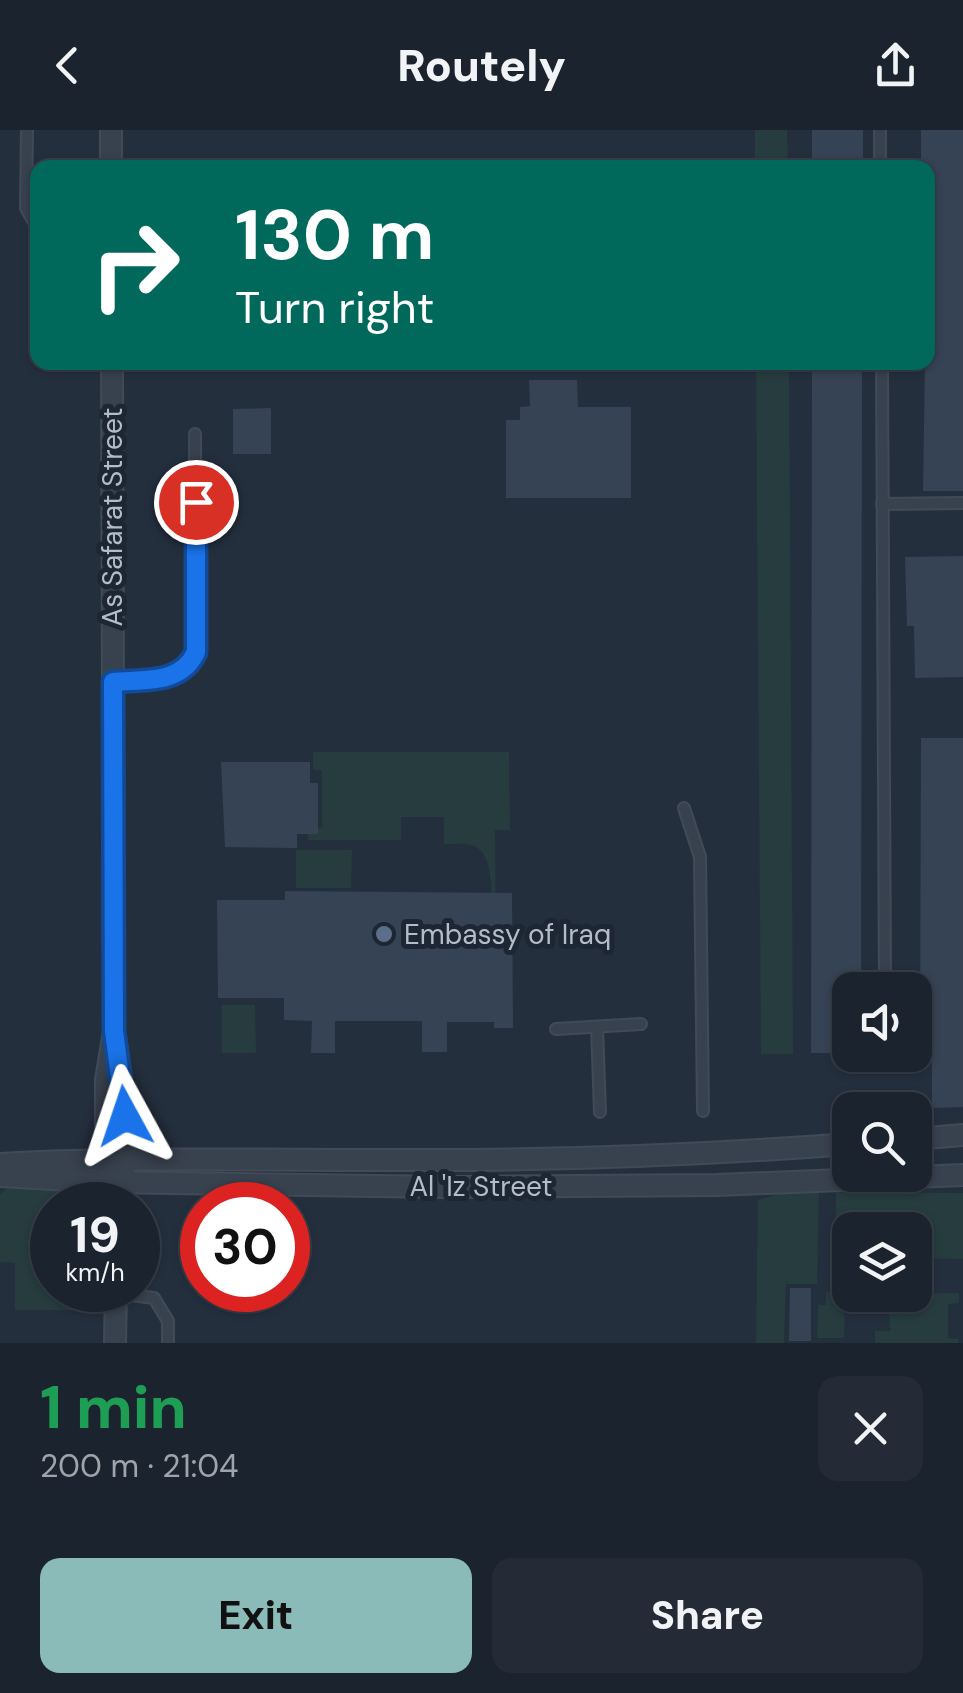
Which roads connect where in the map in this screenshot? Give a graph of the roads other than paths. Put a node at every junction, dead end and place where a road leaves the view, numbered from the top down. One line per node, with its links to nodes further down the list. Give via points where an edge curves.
1 (27, 130): 6 (lane)
2 (111, 130): 4 (street)
3 (880, 130): 5 (lane)
4 (111, 160)
5 (880, 160)
6 (30, 215)
7 (112, 370): 12 (street, As Safarat Street)
8 (882, 370): 11 (lane)
9 (196, 434): 12 (lane, via 196,652 174,676)
10 (963, 503): 11 (lane)
11 (882, 504): 14 (lane)
12 (113, 682): 23 (street, As Safarat Street, via 114,1031 125,1104)
13 (684, 808): 18 (lane, via 700,857)
14 (885, 972)
15 (641, 1024): 16 (lane)
16 (597, 1027): 17 (lane); 19 (lane)
17 (556, 1029)
18 (703, 1110)
19 (600, 1112)
20 (963, 1135): 21 (street)
21 (932, 1137)
22 (832, 1145): 23 (street, Al 'Iz Street, via 461,1160)
23 (115, 1158): 24 (street, Al 'Iz Street); 27 (street, As Safarat Street)
24 (0, 1164)
25 (963, 1175): 28 (street, Al 'Iz Street, via 530,1187)
26 (0, 1176): 27 (street, Al 'Iz Street)
27 (115, 1182)
28 (160, 1183)
29 (160, 1308): 32 (lane)
30 (115, 1312): 31 (street)
31 (116, 1343)
32 (168, 1343)

